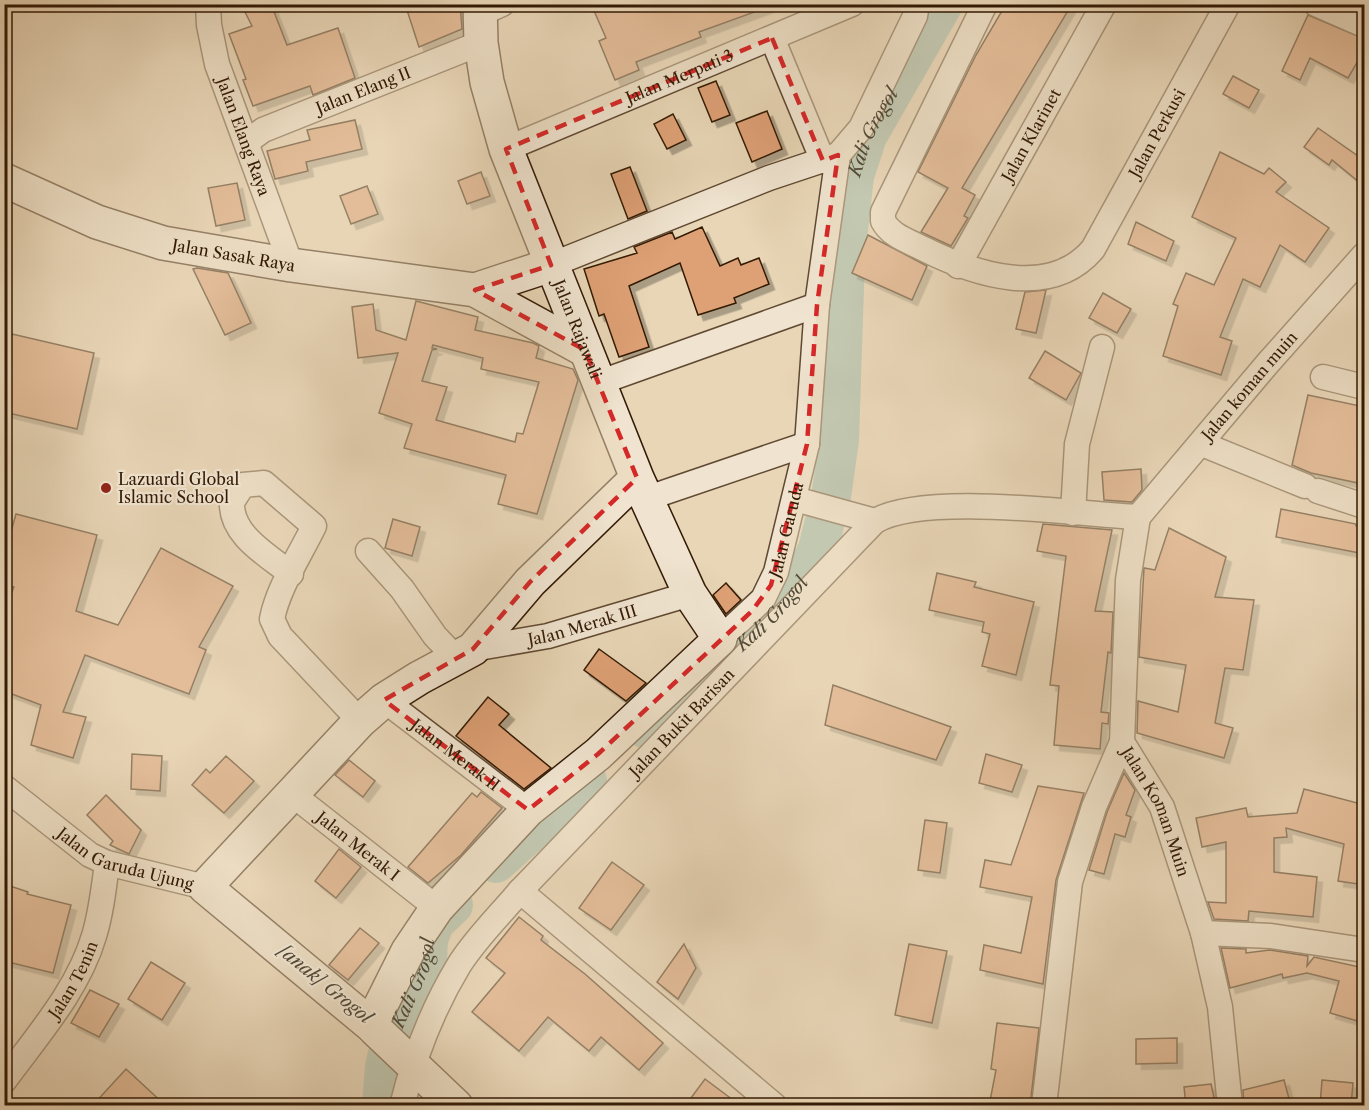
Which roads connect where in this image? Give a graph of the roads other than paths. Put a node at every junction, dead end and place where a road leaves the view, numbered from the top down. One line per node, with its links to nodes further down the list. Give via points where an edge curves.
1 (208, 4): 11 (street, Jalan Elang Raya, via 217,64)
2 (852, 4): 10 (street, Jalan Merpati 3)
3 (917, 4): 13 (street, via 915,16 861,128)
4 (985, 4): 18 (street, via 883,216 889,230)
5 (1104, 4): 18 (street, Jalan Klarinet)
6 (1228, 4): 18 (street, Jalan Perkusi, via 1085,259 1062,273 1046,277 995,275)
7 (1316, 4): 9 (street)
8 (486, 16): 11 (street, Jalan Elang II, via 263,130); 12 (street, Jalan Rajawali, via 487,82)
9 (1365, 25)
10 (772, 38): 12 (street, Jalan Merpati 3); 13 (street)
11 (247, 142): 17 (street, Jalan Elang Raya)
12 (506, 148): 16 (street, Jalan Rajawali)
13 (830, 158): 16 (street); 20 (street, Jalan Garuda)
14 (4, 180): 17 (street, Jalan Sasak Raya, via 98,222 163,243)
15 (1365, 255): 27 (street, Jalan koman muin)
16 (550, 265): 19 (street, Jalan Sasak Raya); 22 (street, Jalan Rajawali)
17 (291, 266): 19 (street, Jalan Sasak Raya)
18 (958, 266)
19 (475, 290): 22 (street, Jalan Sasak Raya)
20 (816, 305): 24 (street); 26 (street, Jalan Garuda)
21 (1102, 347): 31 (street, via 1077,444)
22 (585, 350): 24 (street, Jalan Rajawali)
23 (1323, 378): 25 (street)
24 (598, 383): 28 (street, Jalan Rajawali)
25 (1365, 387)
26 (807, 444): 28 (street); 29 (street, Jalan Garuda)
27 (1202, 444): 30 (street); 32 (street, Jalan koman muin)
28 (642, 488): 36 (street, Jalan Rajawali); 38 (street, via 530,582)
29 (806, 502): 33 (street); 37 (street, Jalan Garuda, via 771,585 752,611)
30 (1365, 507)
31 (1072, 513): 32 (street, Jalan Bukit Barisan); 33 (street, Jalan Bukit Barisan, via 998,507 911,508)
32 (1138, 518): 41 (street, Jalan Koman Muin, via 1128,580)
33 (875, 521): 47 (street, Jalan Bukit Barisan)
34 (368, 551): 38 (street, via 402,589 435,636)
35 (291, 574): 40 (street, via 274,611 274,627)
36 (690, 594): 37 (street, Jalan Rajawali); 38 (street, Jalan Merak III, via 548,636)
37 (720, 639): 44 (street, Jalan Garuda, via 598,754)
38 (464, 653): 39 (street)
39 (384, 700): 40 (street); 44 (street, Jalan Merak II)
40 (360, 722): 43 (street)
41 (1122, 742): 49 (street, Jalan Koman Muin, via 1162,807); 57 (street, via 1090,818 1070,882)
42 (7, 792): 45 (street, Jalan Garuda Ujung, via 70,842)
43 (292, 794): 46 (street); 48 (street, Jalan Merak I)
44 (528, 810): 48 (street, Jalan Garuda)
45 (107, 863): 46 (street, Jalan Garuda Ujung); 53 (street, Jalan Tenin, via 99,916 87,956 65,997)
46 (205, 887): 51 (street, Jalan Garuda Ujung)
47 (520, 891): 52 (street, Jalan Bukit Barisan, via 459,966); 56 (street)
48 (431, 903): 51 (street, Jalan Garuda)
49 (1203, 933): 50 (street, via 1271,936); 58 (street, Jalan Koman Muin, via 1220,1007)
50 (1365, 950)
51 (373, 1027): 52 (street, Jalan Garuda Ujung)
52 (407, 1058): 54 (street, Jalan Bukit Barisan); 55 (street)
53 (4, 1081)
54 (402, 1106)
55 (456, 1106)
56 (775, 1106)
57 (1044, 1106)
58 (1230, 1106)

